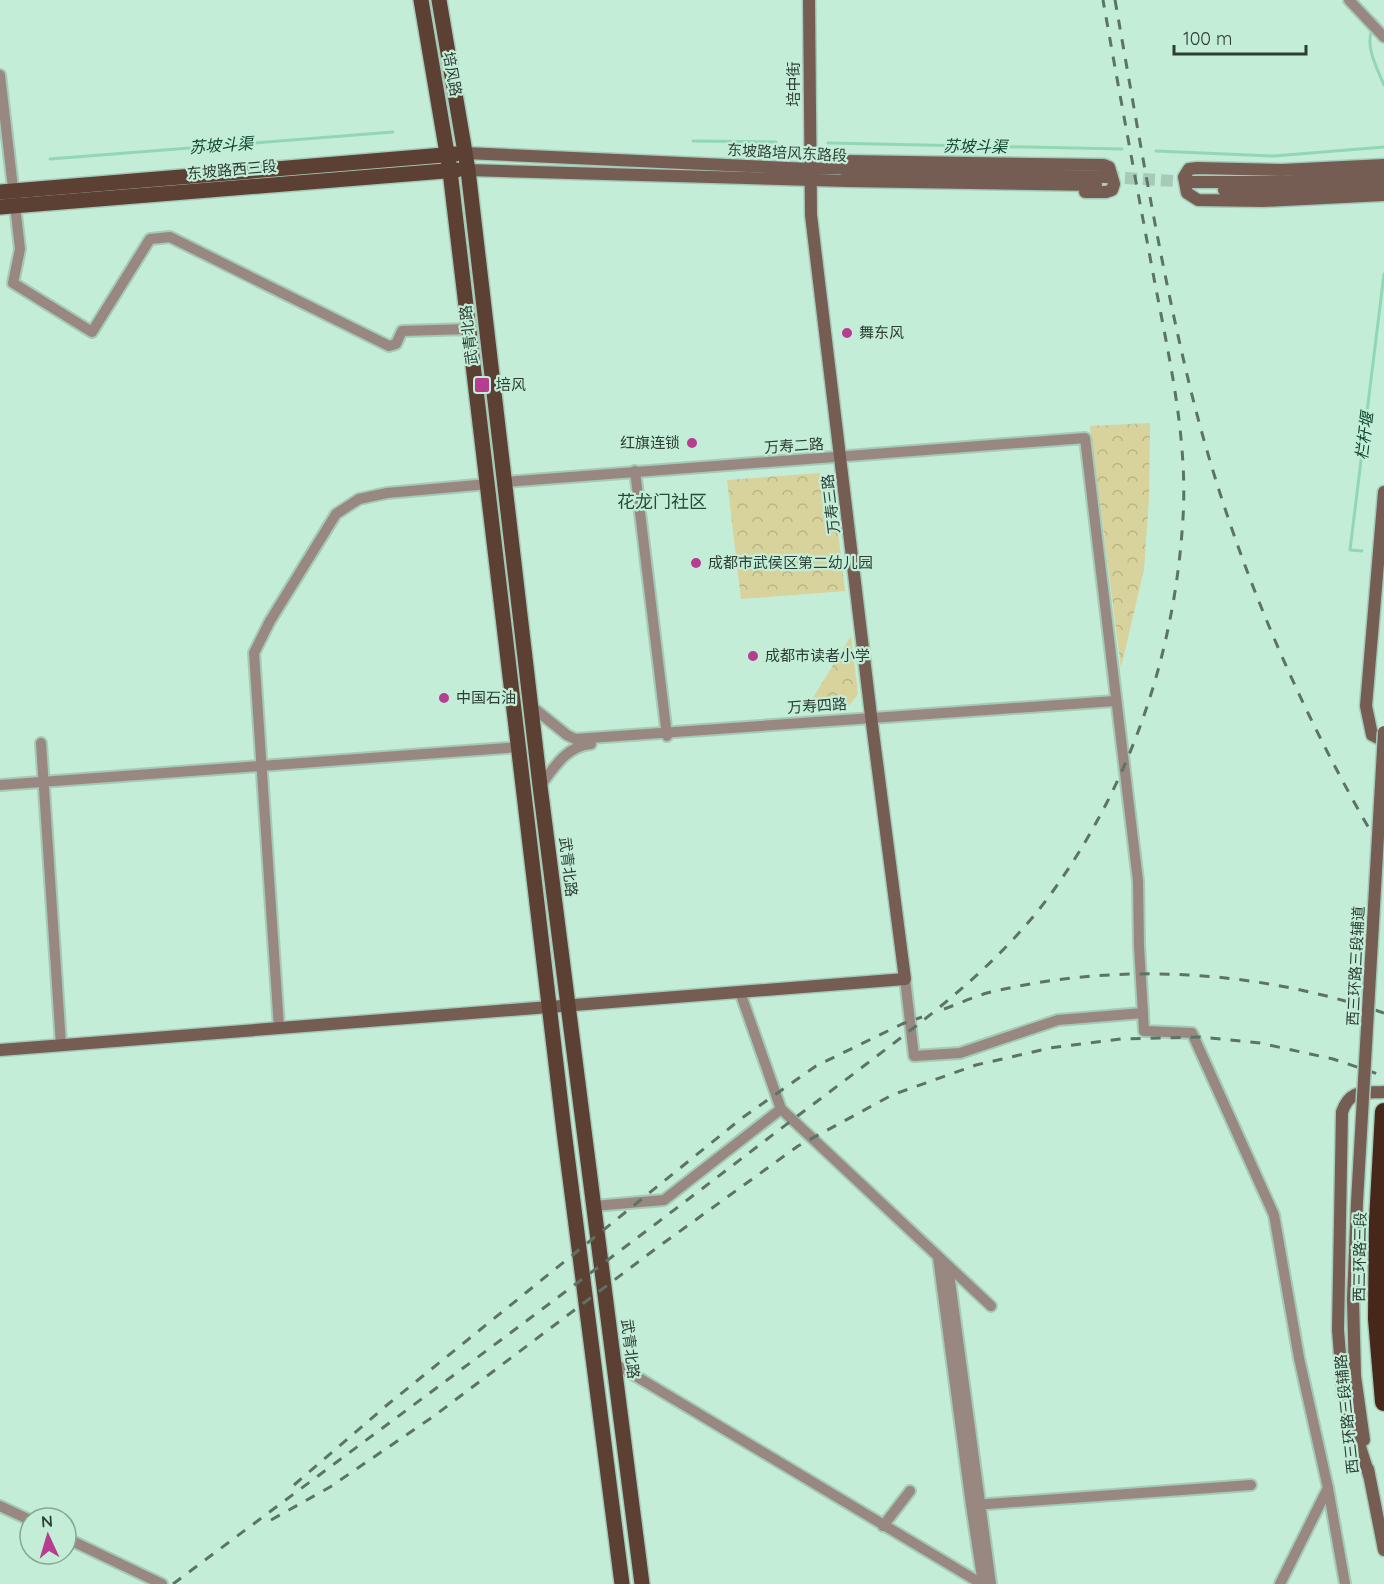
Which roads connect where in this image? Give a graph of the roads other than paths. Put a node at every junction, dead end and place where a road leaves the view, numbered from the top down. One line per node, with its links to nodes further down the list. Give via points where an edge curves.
1 (421, 0): 9 (main road, 培风路)
2 (440, 0): 8 (main road, 培风路)
3 (809, 0): 14 (main road, 培中街)
4 (1349, 0): 5 (street)
5 (1384, 37)
6 (0, 75): 7 (street)
7 (5, 150): 19 (street)
8 (465, 153): 9 (main road, 东坡路西三段); 12 (main road, 武青北路); 14 (main road, 东坡路培风东路段)
9 (447, 155): 13 (main road, 武青北路); 19 (main road, 东坡路西三段)
10 (1384, 165): 18 (main road, via 1282,170 1197,168 1189,169 1184,177 1187,193 1198,200)
11 (840, 168): 14 (main road, 东坡路培风东路段); 16 (main road, 东坡路培风东路段, via 1108,182); 16 (main road, via 846,161 1104,165 1109,167 1114,184 1107,192 850,189)
12 (468, 170): 13 (main road, 东坡路西三段); 14 (main road, 东坡路培风东路段); 24 (main road, 武青北路)
13 (450, 171): 19 (main road, 东坡路西三段); 21 (main road, 武青北路)
14 (810, 174): 16 (main road, 东坡路培风东路段); 22 (main road, 万寿三路, via 811,214)
15 (1384, 175): 17 (main road, via 1193,186 1279,191)
16 (828, 180)
17 (1384, 185)
18 (1384, 195)
19 (10, 196): 20 (main road, 东坡路西三段); 21 (street, via 20,249 13,283 92,332 150,239 170,237 389,346 396,344 402,331)
20 (0, 207)
21 (469, 329): 25 (main road, 武青北路)
22 (841, 458): 23 (street, 万寿二路); 27 (street, 万寿二路, via 1085,438); 29 (main road, 万寿三路)
23 (635, 471): 24 (street, 万寿二路); 31 (street)
24 (505, 482): 28 (main road, 武青北路)
25 (488, 484): 34 (main road, 武青北路); 35 (street, via 378,495 359,499 336,514 254,653)
26 (1384, 492): 32 (main road, via 1366,706 1372,735)
27 (1115, 704): 29 (street, 万寿四路); 43 (street, via 1138,881)
28 (531, 706): 31 (street, 万寿四路, via 575,738); 38 (main road, 武青北路)
29 (872, 721): 31 (street, 万寿四路); 39 (main road, 万寿三路)
30 (1384, 732): 50 (main road, 西三环路三段辅道, bridge)
31 (667, 735): 38 (street, 万寿四路, via 577,746)
32 (1384, 741)
33 (41, 743): 36 (street)
34 (519, 747): 35 (street); 42 (main road, 武青北路)
35 (262, 766): 36 (street); 44 (street)
36 (44, 781): 37 (street); 45 (street)
37 (0, 785)
38 (540, 786): 41 (main road, 武青北路)
39 (905, 979): 40 (main road); 43 (street, via 914,1056 960,1053 1058,1020)
40 (740, 992): 41 (main road); 48 (street)
41 (568, 1006): 42 (main road); 51 (main road, 武青北路)
42 (551, 1007): 44 (main road); 68 (main road, 武青北路)
43 (1143, 1012): 59 (street, via 1144,1032 1192,1033 1274,1215 1299,1358)
44 (279, 1028): 45 (main road)
45 (61, 1045): 46 (main road)
46 (0, 1050)
47 (1384, 1092): 57 (main road, via 1355,1094 1346,1100 1342,1112 1338,1330 1343,1393)
48 (782, 1110): 51 (street, via 664,1200); 52 (street)
49 (1384, 1112): 56 (highway, 西三环路三段, via 1377,1221 1377,1319)
50 (1358, 1202): 57 (main road, 西三环路三段辅路, via 1353,1299 1355,1376)
51 (594, 1206): 55 (main road, 武青北路)
52 (938, 1257): 53 (street); 61 (street)
53 (948, 1266): 54 (street); 61 (street)
54 (991, 1306)
55 (614, 1363): 64 (street); 69 (main road, 武青北路)
56 (1384, 1402)
57 (1369, 1475): 66 (main road, 西三环路三段辅路)
58 (1251, 1485): 61 (street)
59 (1328, 1488): 72 (street); 73 (street)
60 (910, 1491): 64 (street)
61 (975, 1504): 70 (street); 71 (street)
62 (0, 1506): 63 (street)
63 (18, 1514)
64 (884, 1526): 70 (street)
65 (78, 1544): 67 (street)
66 (1384, 1550)
67 (162, 1584)
68 (622, 1584)
69 (642, 1584)
70 (983, 1584)
71 (991, 1584)
72 (1280, 1584)
73 (1345, 1584)

